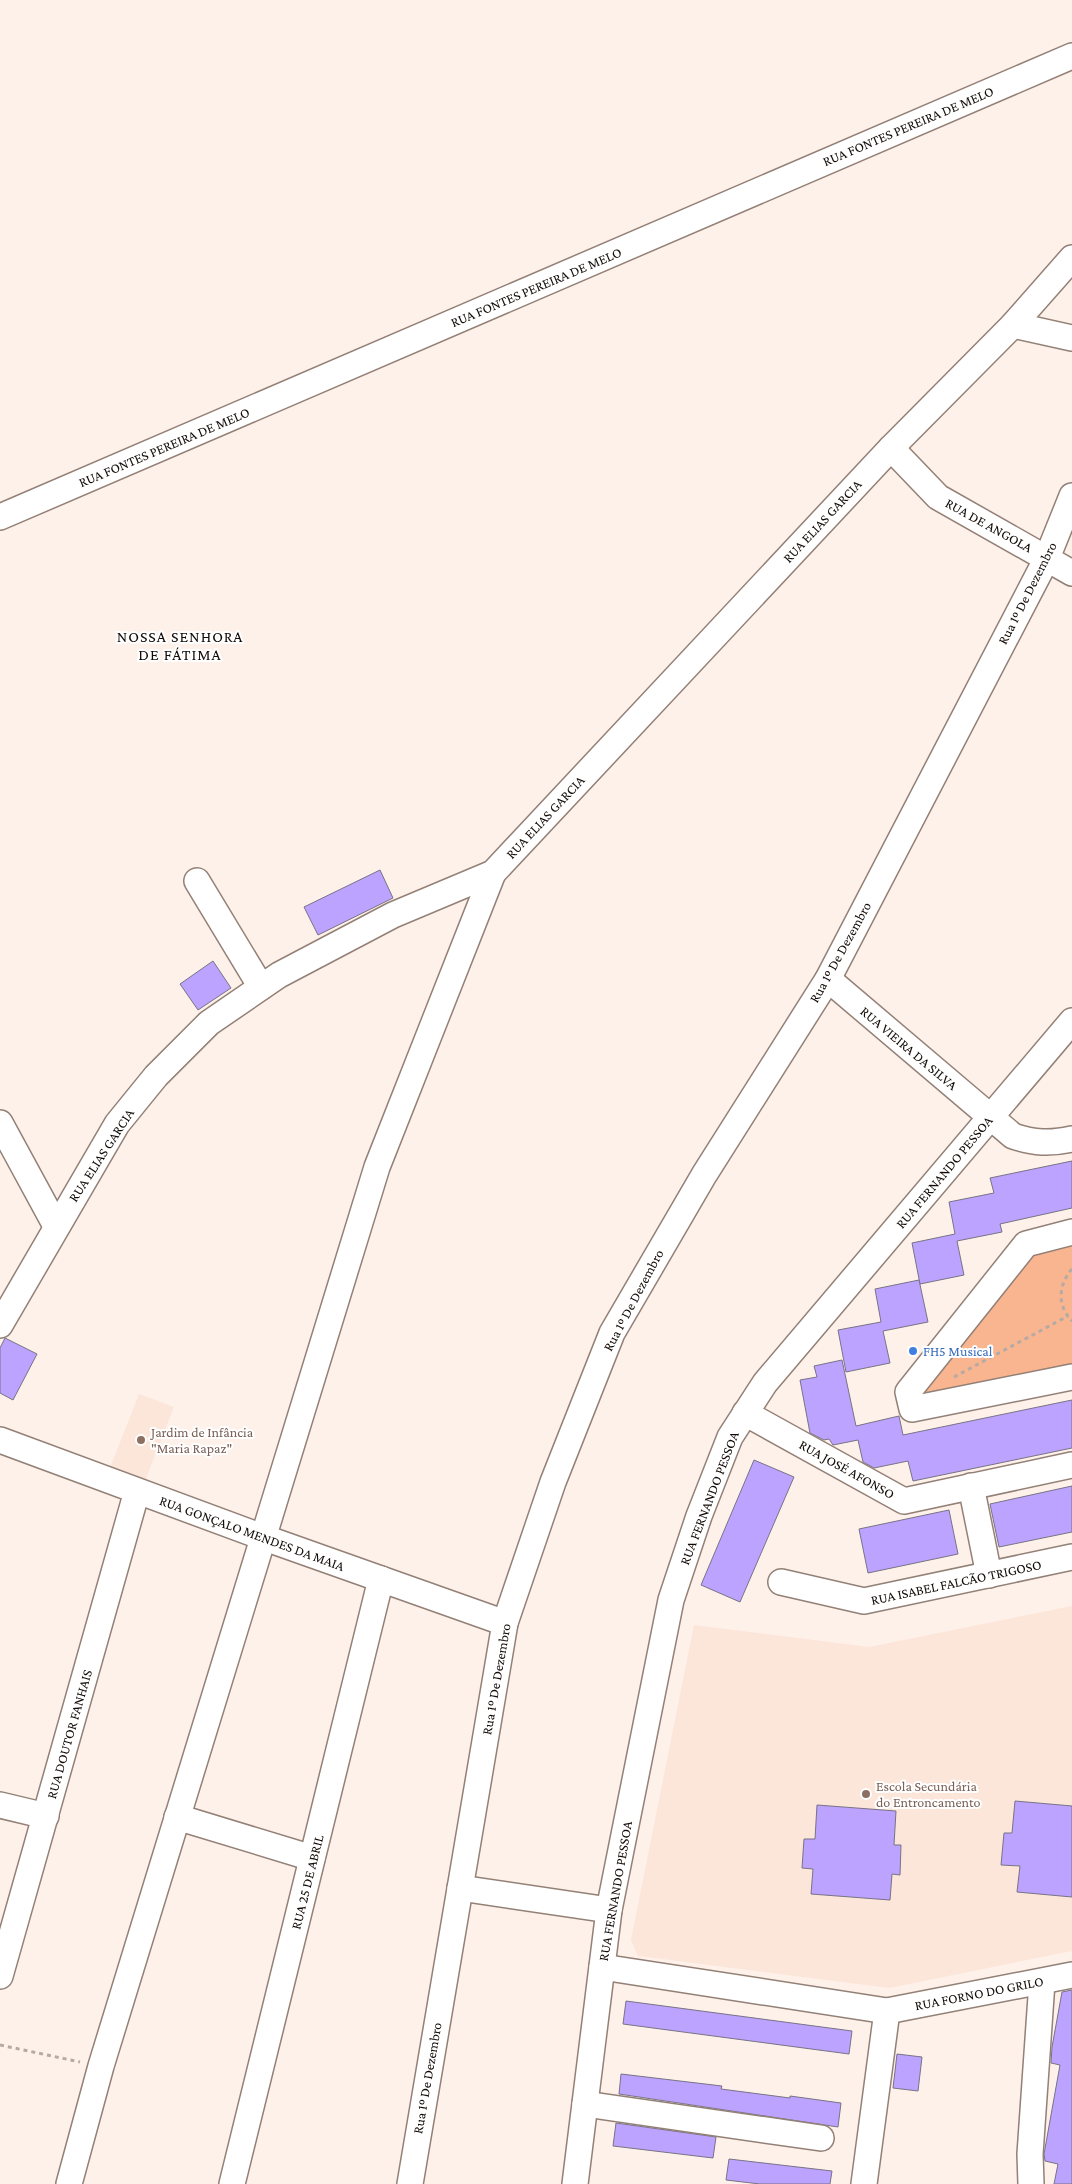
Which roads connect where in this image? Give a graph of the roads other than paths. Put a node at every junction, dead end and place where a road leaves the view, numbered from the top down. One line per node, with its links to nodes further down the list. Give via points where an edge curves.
1 (1072, 56): 7 (street, RUA FONTES PEREIRA DE MELO)
2 (1072, 258): 3 (street, RUA ELIAS GARCIA)
3 (1013, 325): 4 (street); 5 (street, RUA ELIAS GARCIA)
4 (1072, 338)
5 (891, 448): 8 (street, RUA DE ANGOLA, via 938,497); 10 (street, RUA ELIAS GARCIA)
6 (1072, 496): 8 (street, Rua 1º De Dezembro)
7 (0, 517)
8 (1046, 558): 9 (street, RUA DE ANGOLA); 12 (street, Rua 1º De Dezembro)
9 (1072, 573)
10 (493, 873): 13 (street, RUA ELIAS GARCIA, via 393,915); 27 (street, via 377,1166)
11 (197, 880): 13 (street)
12 (828, 979): 15 (street, RUA VIEIRA DA SILVA); 32 (street, Rua 1º De Dezembro, via 704,1175 612,1333 553,1482)
13 (261, 987): 18 (street, RUA ELIAS GARCIA, via 209,1023 156,1076 117,1124)
14 (1072, 1021): 15 (street, RUA FERNANDO PESSOA)
15 (991, 1118): 17 (street, RUA VIEIRA DA SILVA, via 1013,1136 1032,1142 1055,1143); 22 (street, RUA FERNANDO PESSOA, via 765,1384)
16 (0, 1123): 18 (street)
17 (1072, 1139)
18 (56, 1226): 20 (street, RUA ELIAS GARCIA)
19 (1072, 1232): 21 (street, via 1026,1244 908,1392 912,1408)
20 (0, 1325)
21 (1072, 1378)
22 (745, 1413): 25 (street, RUA JOSÉ AFONSO, via 904,1501); 38 (street, RUA FERNANDO PESSOA, via 726,1446 671,1600)
23 (0, 1440): 26 (street, RUA GONÇALO MENDES DA MAIA)
24 (1072, 1465): 25 (street, RUA JOSÉ AFONSO)
25 (971, 1486): 29 (street)
26 (137, 1491): 27 (street, RUA GONÇALO MENDES DA MAIA); 34 (street, RUA DOUTOR FANHAIS)
27 (265, 1538): 30 (street, RUA GONÇALO MENDES DA MAIA); 35 (street)
28 (1072, 1557): 29 (street, RUA ISABEL FALCÃO TRIGOSO)
29 (989, 1575): 31 (street, RUA ISABEL FALCÃO TRIGOSO, via 864,1601)
30 (381, 1579): 32 (street, RUA GONÇALO MENDES DA MAIA); 36 (street, RUA 25 DE ABRIL)
31 (781, 1582)
32 (505, 1623): 37 (street, Rua 1º De Dezembro)
33 (0, 1805): 34 (street)
34 (46, 1816): 41 (street, RUA DOUTOR FANHAIS)
35 (177, 1817): 36 (street); 46 (street, via 101,2066)
36 (312, 1858): 47 (street, RUA 25 DE ABRIL)
37 (460, 1888): 38 (street); 48 (street, Rua 1º De Dezembro)
38 (609, 1910): 39 (street, RUA FERNANDO PESSOA)
39 (602, 1968): 43 (street, RUA FORNO DO GRILO); 44 (street, RUA FERNANDO PESSOA)
40 (1072, 1975): 42 (street, RUA FORNO DO GRILO)
41 (0, 1976)
42 (1042, 1982): 43 (street, RUA FORNO DO GRILO); 51 (street, via 1030,2154)
43 (886, 2011): 50 (street)
44 (585, 2104): 45 (street); 49 (street, RUA FERNANDO PESSOA)
45 (821, 2138)
46 (69, 2184)
47 (232, 2184)
48 (410, 2184)
49 (575, 2184)
50 (864, 2184)
51 (1031, 2184)

